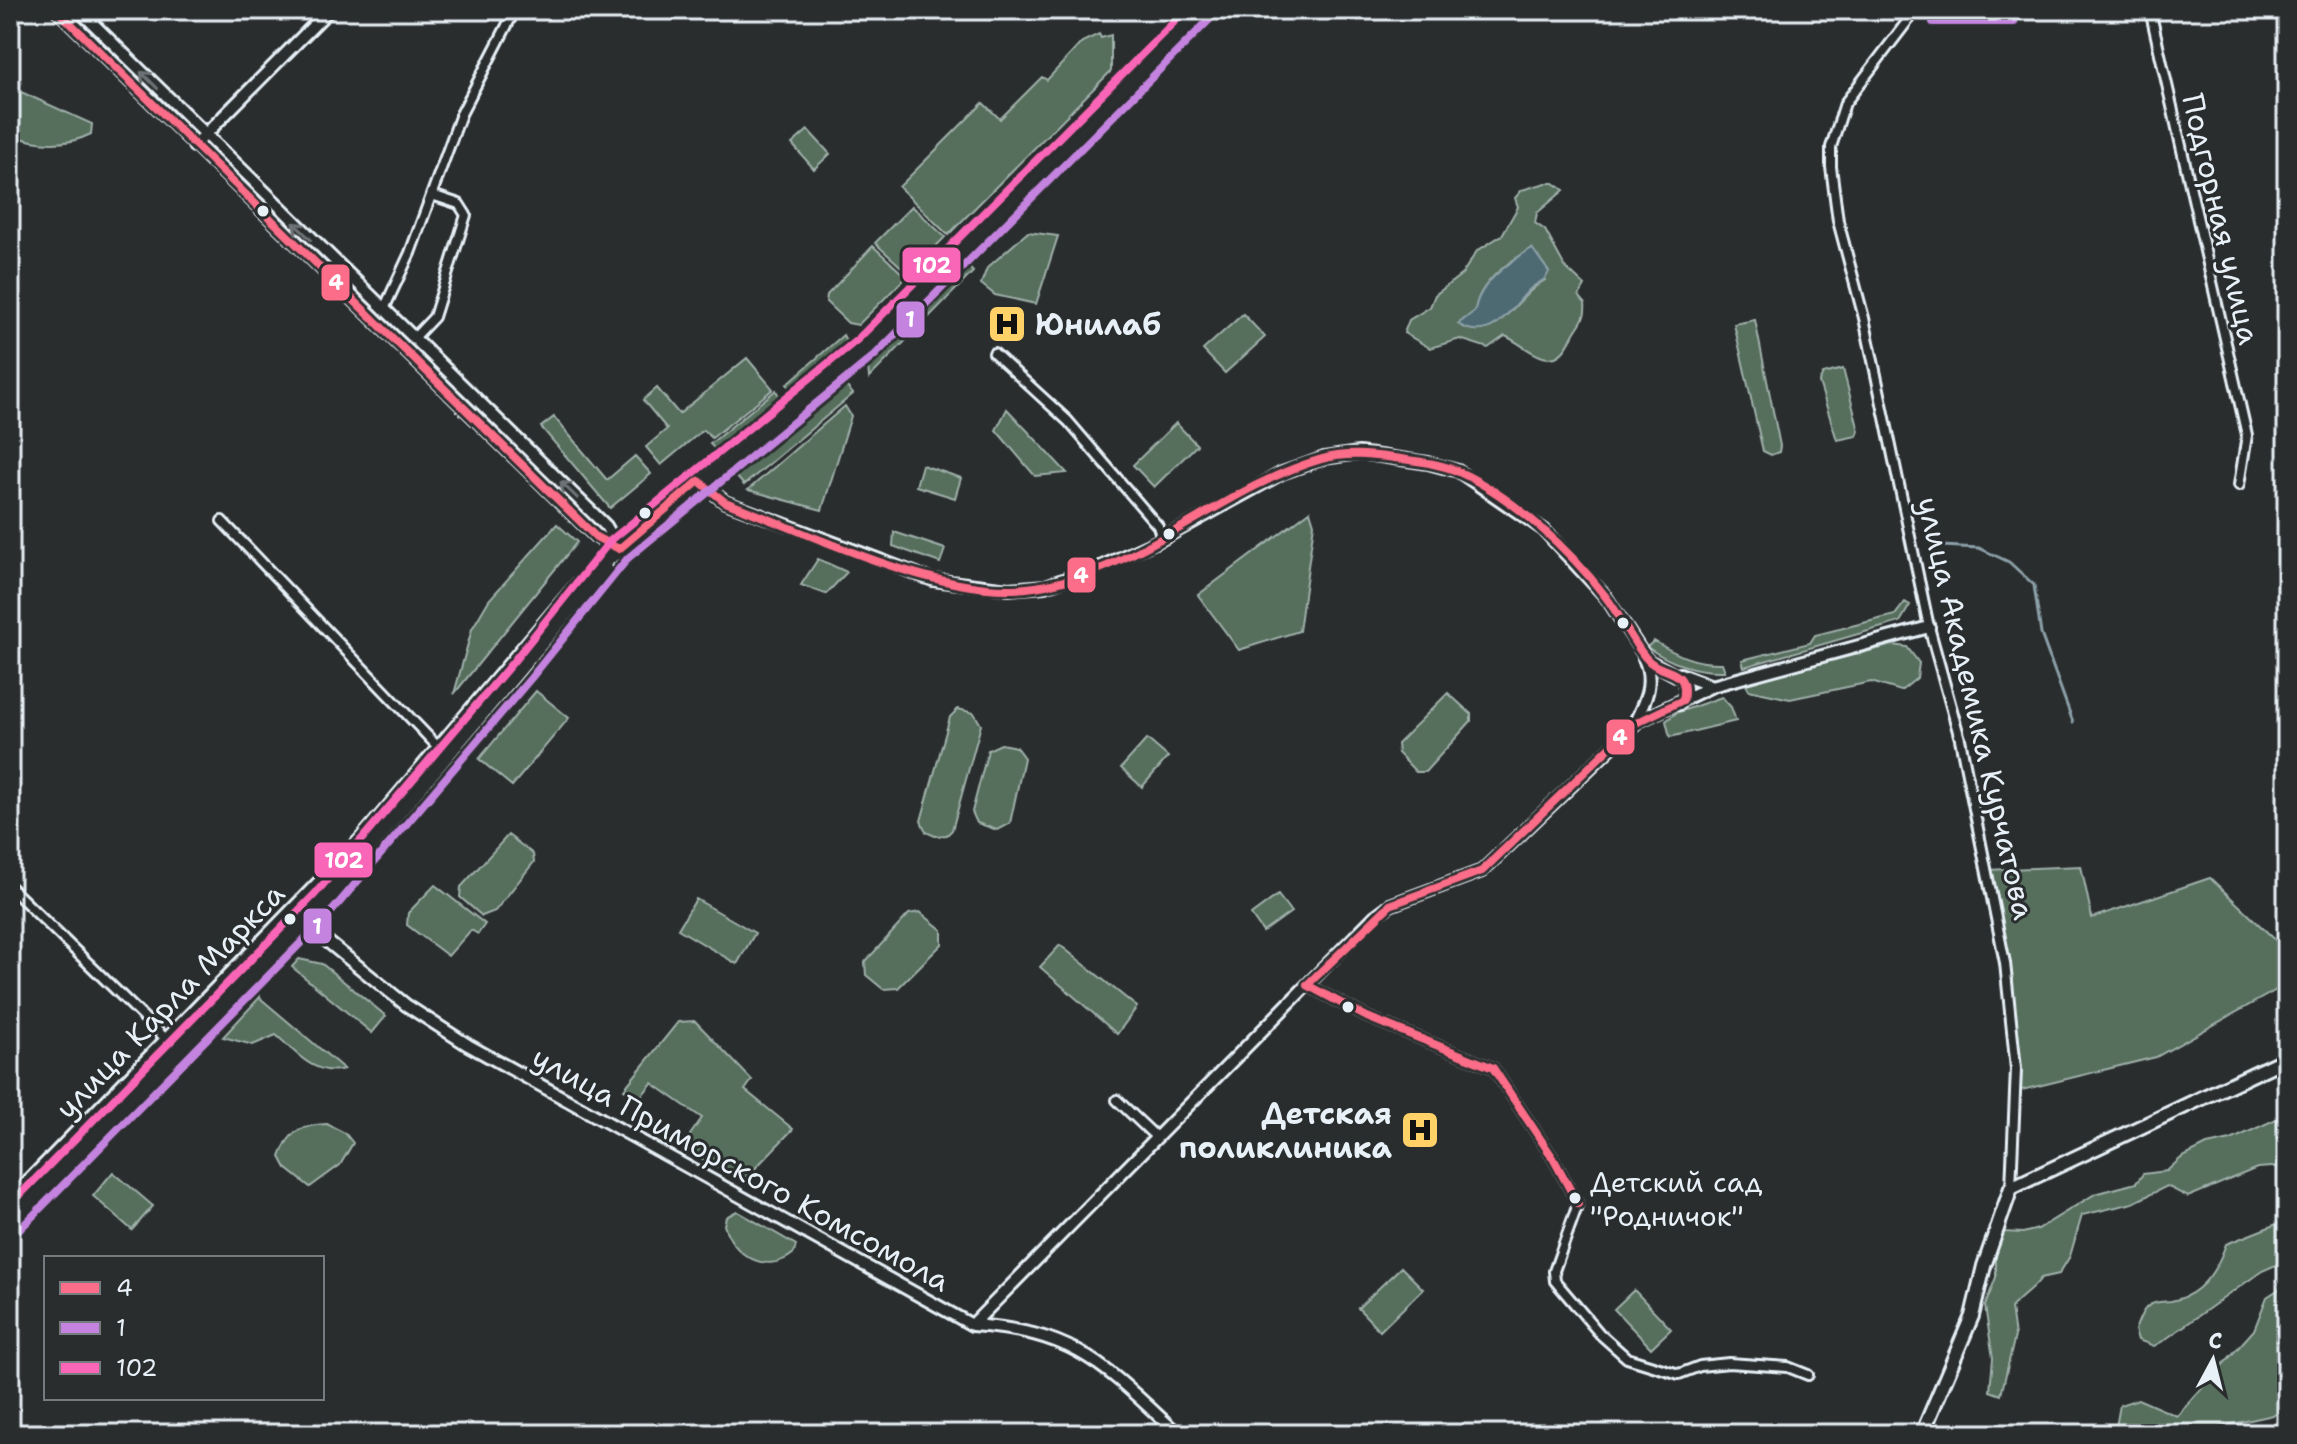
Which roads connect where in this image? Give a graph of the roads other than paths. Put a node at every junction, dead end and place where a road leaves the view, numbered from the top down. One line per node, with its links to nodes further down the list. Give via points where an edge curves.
1 (57, 10): 12 (street)
2 (79, 10): 11 (street, one-way to 2)
3 (329, 10): 11 (street)
4 (515, 10): 13 (street, via 461,114)
5 (1203, 10): 19 (main road, улица Карла Маркса, via 866,348 772,428)
6 (1916, 10): 24 (street, улица Академика Курчатова, via 1845,103 1833,135 1831,167 1838,221 1864,318)
7 (1933, 10): 8 (main road)
8 (1980, 10): 9 (main road)
9 (2014, 10)
10 (2150, 10): 20 (street, Подгорная улица, via 2247,435)
11 (205, 135): 12 (street); 16 (street, one-way to 11)
12 (194, 146): 23 (street, via 596,537)
13 (432, 195): 15 (street); 17 (street, via 459,204 466,215 434,317)
14 (402, 242): 15 (street)
15 (410, 253): 16 (street)
16 (384, 309): 17 (street)
17 (414, 338): 23 (street, one-way to 17, via 606,526)
18 (994, 353): 22 (street, via 1068,421 1158,526)
19 (699, 481): 22 (street, via 725,502 933,580 972,587 1045,586); 23 (main road, улица Карла Маркса)
20 (2239, 485)
21 (222, 521): 31 (street)
22 (1162, 539): 25 (street, via 1282,473 1342,454 1454,469 1495,493 1565,549 1606,597)
23 (619, 549): 31 (main road, улица Карла Маркса, via 578,584); 34 (main road, улица Карла Маркса)
24 (1929, 627): 27 (street); 40 (street, улица Академика Курчатова, via 1963,752 2005,963 2016,1069)
25 (1640, 652): 26 (street); 28 (street, via 1649,671)
26 (1675, 672): 27 (street); 28 (street, via 1657,674); 29 (street, via 1686,693)
27 (1712, 686): 29 (street)
28 (1649, 689): 29 (street, via 1657,705); 30 (street)
29 (1675, 707): 30 (street)
30 (1634, 724): 35 (street, via 1482,871 1390,905)
31 (439, 748): 33 (main road, улица Карла Маркса)
32 (10, 887): 36 (street)
33 (292, 913): 34 (street, улица Приморского Комсомола); 36 (main road, улица Карла Маркса)
34 (303, 923): 42 (main road, улица Карла Маркса); 43 (street, улица Приморского Комсомола, via 413,1010 468,1045)
35 (1307, 985): 39 (street); 44 (street, via 1367,1017 1493,1068 1578,1204 1555,1281 1627,1358 1679,1374 1729,1363 1788,1367)
36 (168, 1041): 41 (main road, улица Карла Маркса)
37 (2287, 1058): 40 (main road)
38 (1117, 1100): 39 (street)
39 (1156, 1137): 43 (street)
40 (2011, 1188): 46 (main road, улица Академика Курчатова, via 1972,1316)
41 (10, 1201)
42 (10, 1222)
43 (972, 1325): 45 (street, улица Приморского Комсомола, via 1018,1328 1072,1347 1116,1377)
44 (1808, 1375)
45 (1178, 1434)
46 (1922, 1434)

